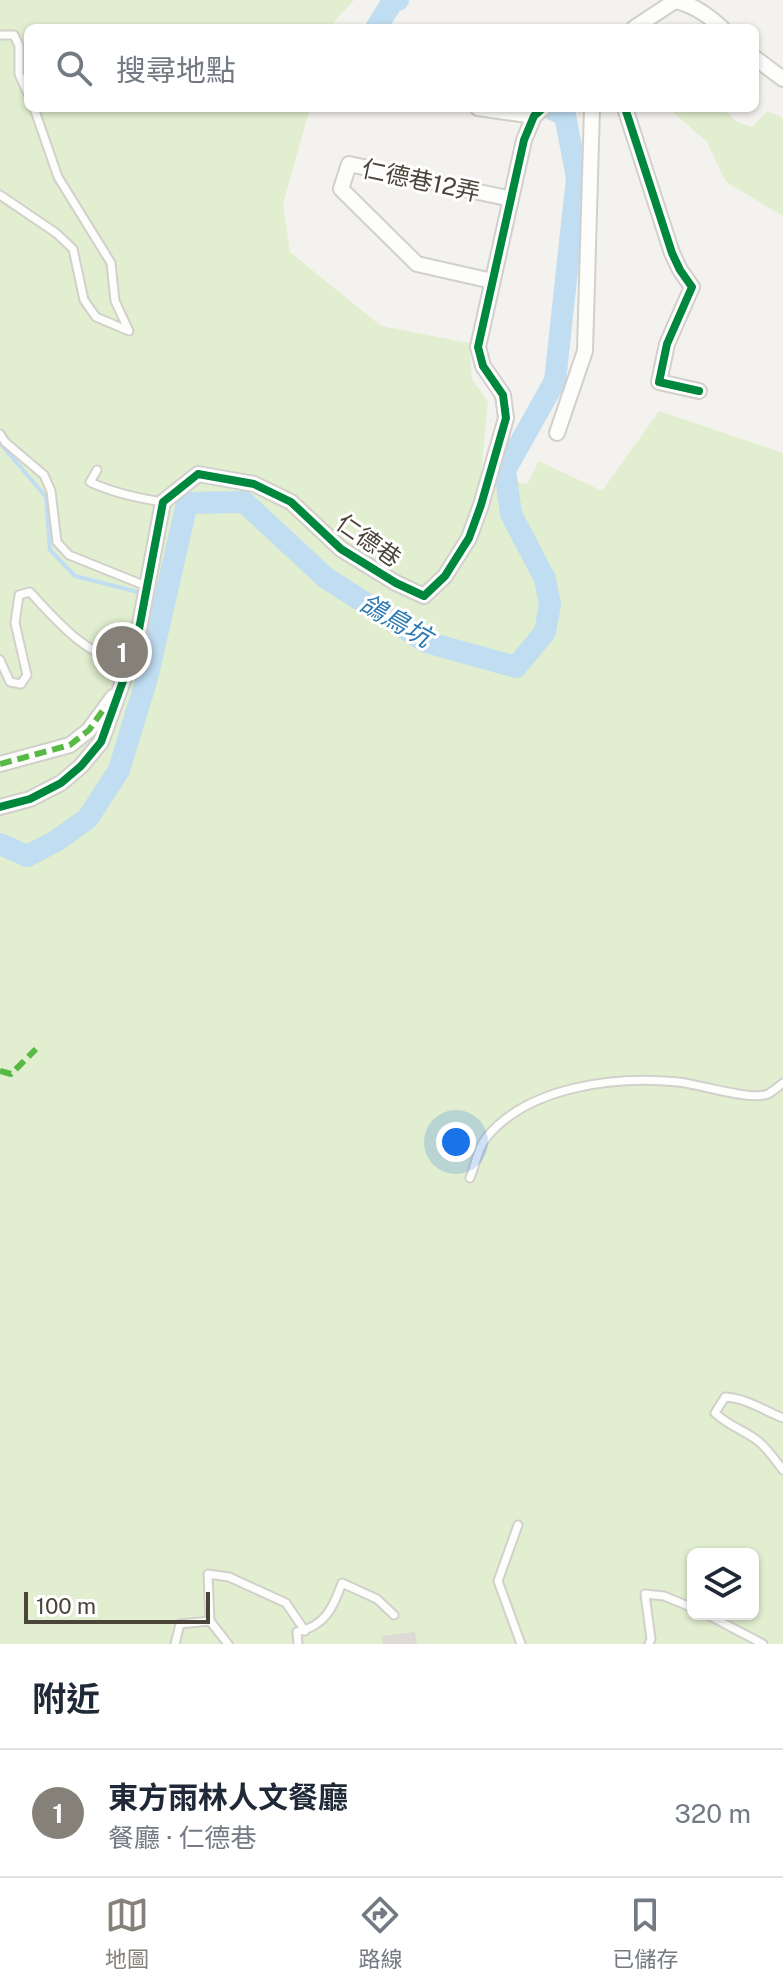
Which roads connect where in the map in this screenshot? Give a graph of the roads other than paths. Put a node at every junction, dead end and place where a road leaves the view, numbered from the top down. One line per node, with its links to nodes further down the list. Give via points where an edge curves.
1 (640, 24): 2 (street, via 675,1 689,4)
2 (718, 24)
3 (0, 35): 6 (lane, via 14,35)
4 (759, 61): 5 (street)
5 (783, 79)
6 (24, 85)
7 (35, 112): 11 (lane, via 58,177 111,263 115,301 129,331 96,317 84,300 73,249)
8 (539, 112): 12 (street, 仁德巷, via 524,140)
9 (592, 112): 15 (street, via 585,351)
10 (626, 112): 14 (street, via 672,253 692,287 667,344 659,382)
11 (0, 195)
12 (511, 199): 13 (street, 仁德巷); 13 (street, 仁德巷12弄, via 349,164 341,189 417,264)
13 (492, 281): 18 (street, 仁德巷, via 478,347 483,366 503,395 506,418 469,538 445,576 424,596 341,549 291,502 254,484 198,474)
14 (699, 391)
15 (557, 433)
16 (0, 434): 19 (lane, via 44,475 57,542 69,555)
17 (97, 470): 18 (lane, via 90,482 103,489)
18 (163, 502): 19 (street)
19 (146, 586): 21 (street)
20 (0, 660): 21 (lane, via 10,682 21,684 27,675 15,623 19,595 30,592 63,629)
21 (127, 670): 22 (street, via 89,730 70,745); 23 (street, via 101,742 81,766 30,799)
22 (0, 764)
23 (0, 807)
24 (783, 1083): 25 (lane, via 766,1095 654,1081 555,1092 510,1116 485,1140)
25 (470, 1178)
26 (783, 1418): 27 (lane, via 742,1398 725,1397 715,1413 755,1439)
27 (783, 1470)
28 (518, 1525): 37 (lane, via 498,1581)
29 (687, 1606): 38 (lane, via 645,1594)
30 (394, 1615): 33 (lane, via 377,1599 342,1583 334,1606 314,1629)
31 (717, 1620): 39 (lane)
32 (210, 1621): 33 (lane, via 208,1574 229,1577 286,1603); 34 (lane, via 180,1624); 35 (lane)
33 (305, 1631): 36 (lane, via 297,1632)
34 (175, 1644)
35 (228, 1644)
36 (298, 1644)
37 (521, 1644)
38 (649, 1644)
39 (763, 1644)

